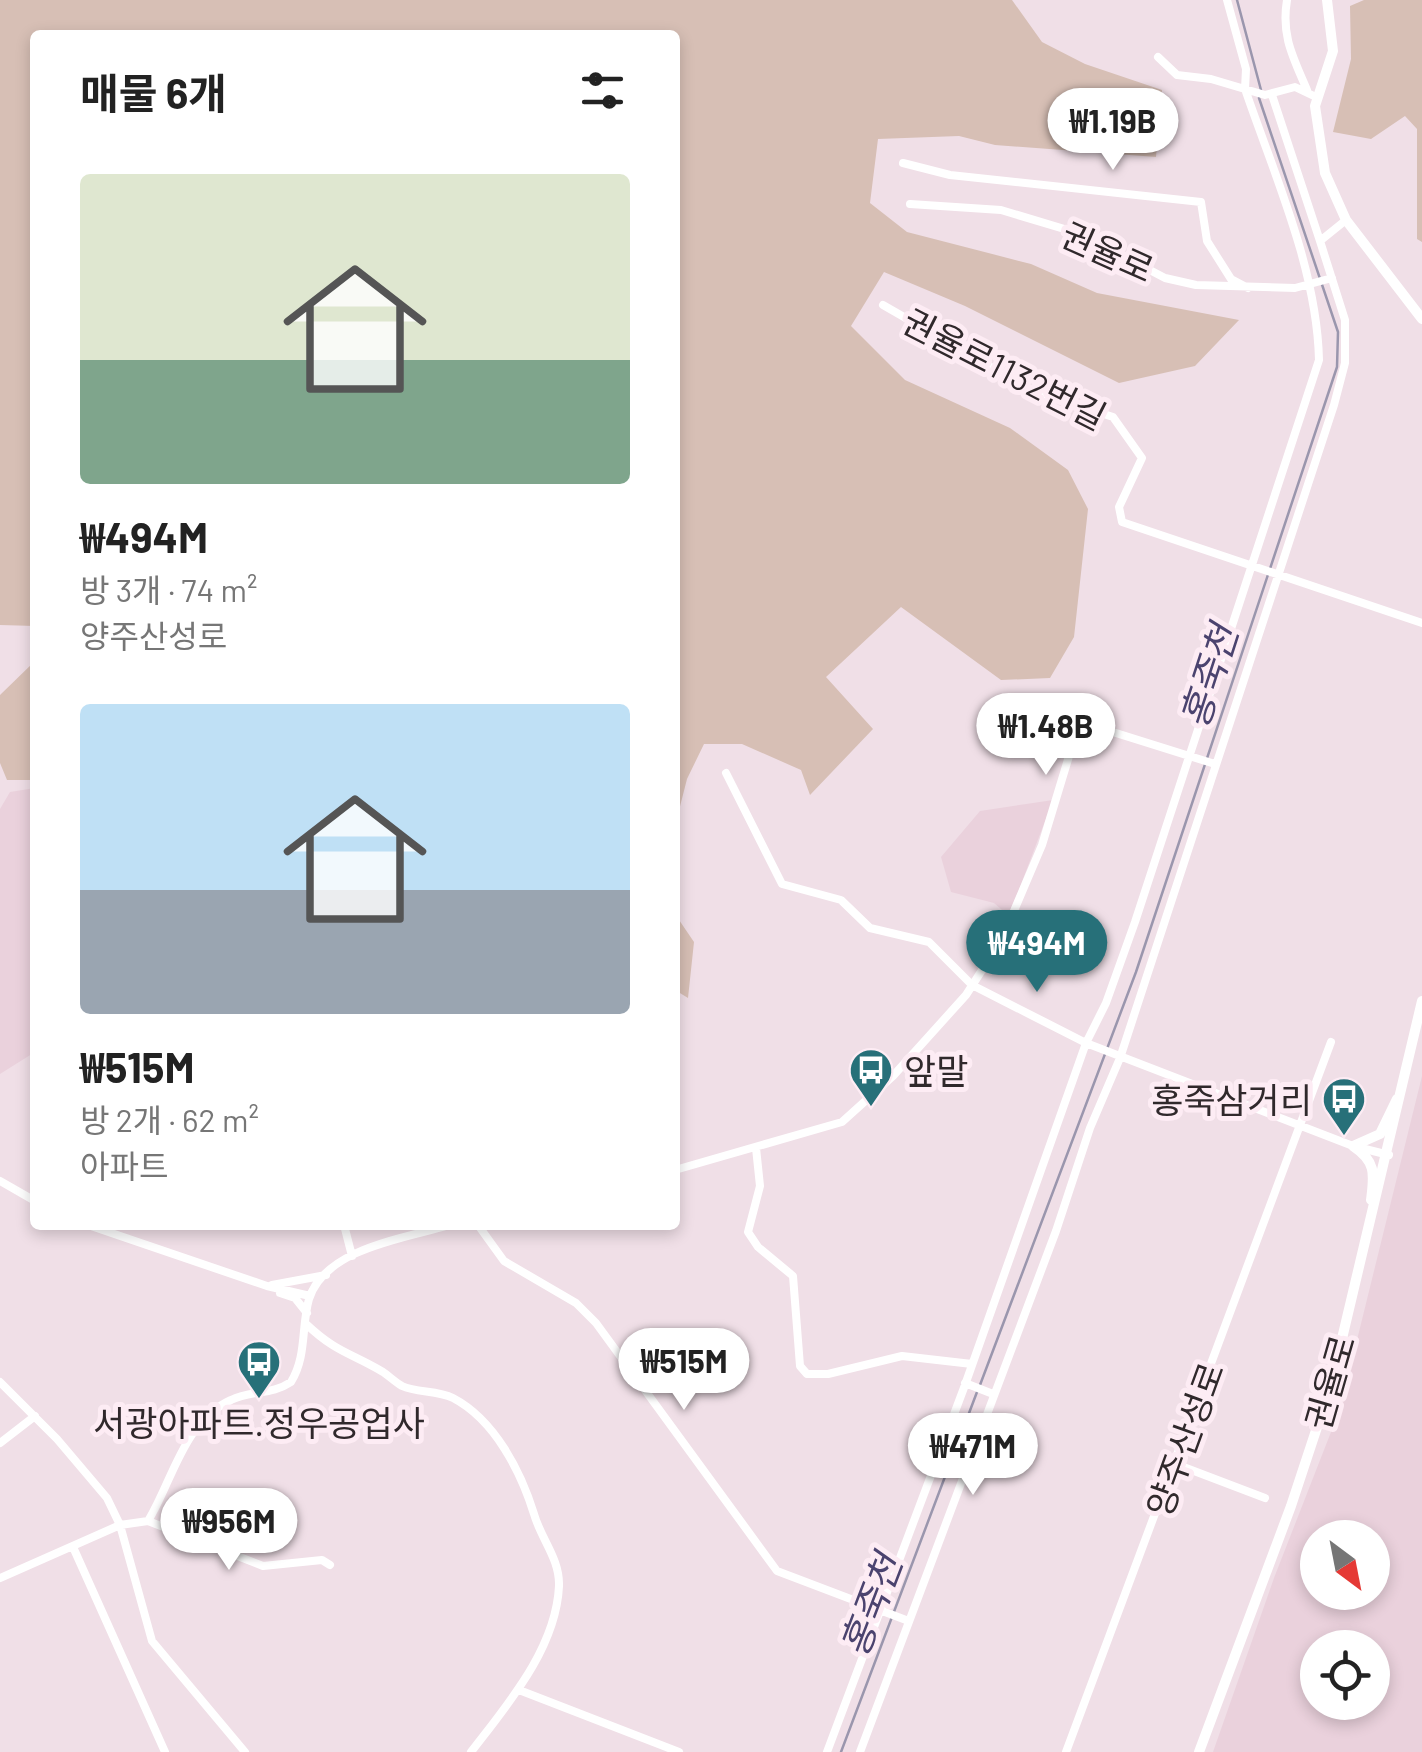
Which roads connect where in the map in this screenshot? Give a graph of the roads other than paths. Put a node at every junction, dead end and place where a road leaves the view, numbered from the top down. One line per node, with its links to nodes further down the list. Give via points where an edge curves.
1 (1227, 0): 5 (street)
2 (1287, 0): 6 (street, via 1288,50)
3 (1327, 0): 6 (main road, via 1332,51)
4 (1158, 57): 5 (street, via 1177,75)
5 (1250, 90): 7 (street); 13 (street)
6 (1312, 93): 7 (street, via 1295,87); 10 (main road, via 1326,172)
7 (1268, 95): 11 (street)
8 (903, 163): 14 (street, via 950,175 1201,202 1207,241 1232,280)
9 (910, 204): 14 (street, 권율로, via 1001,210 1081,234 1166,278)
10 (1346, 220): 11 (street); 16 (main road)
11 (1320, 241): 12 (street)
12 (1332, 278): 13 (street, 권율로); 18 (street, via 1345,320 1345,363)
13 (1306, 282): 14 (street, 권율로); 17 (street, via 1319,360)
14 (1252, 290)
15 (883, 305): 17 (street, 권율로1132번길, via 1031,390 1112,417 1142,458 1119,506 1122,522)
16 (1422, 318)
17 (1254, 566): 18 (street); 20 (street)
18 (1280, 574): 19 (street); 21 (street)
19 (1422, 623)
20 (1189, 756): 21 (street); 23 (street, via 1084,723 1028,879); 26 (street, via 1106,1003)
21 (1216, 764): 27 (street)
22 (726, 773): 23 (street, via 782,884 842,900 870,928 929,942)
23 (972, 986): 26 (street); 31 (street, via 854,1115)
24 (1421, 1008): 28 (main road, 권율로)
25 (1330, 1042): 29 (street, 양주산성로)
26 (1086, 1043): 27 (street); 47 (street)
27 (1117, 1056): 29 (street); 50 (street)
28 (1404, 1084): 30 (main road, via 1380,1134); 32 (main road, 권율로)
29 (1300, 1126): 30 (street); 53 (street, 양주산성로)
30 (1353, 1146): 32 (street); 36 (main road, via 1375,1170)
31 (756, 1148): 33 (street); 47 (street, via 760,1186 748,1232 792,1276 806,1374 902,1356)
32 (1389, 1155): 36 (main road, 권율로)
33 (680, 1169)
34 (0, 1181): 35 (street)
35 (30, 1198)
36 (1372, 1215): 70 (main road, 권율로, via 1331,1385)
37 (103, 1230): 43 (street)
38 (345, 1230): 41 (street)
39 (433, 1230): 41 (street)
40 (482, 1230): 60 (street, via 504,1261 576,1303 596,1323 777,1571)
41 (352, 1256): 42 (street)
42 (326, 1275): 43 (street); 44 (street)
43 (268, 1286): 44 (street); 45 (street, via 295,1298)
44 (310, 1296): 45 (street)
45 (307, 1313): 46 (street)
46 (306, 1324): 55 (street, via 291,1382 274,1392 234,1398 209,1414); 62 (street, via 335,1351 404,1387 428,1389 470,1409 519,1469 559,1586 544,1642)
47 (972, 1364): 49 (street)
48 (0, 1382): 51 (street)
49 (965, 1383): 50 (street); 60 (street)
50 (992, 1394): 61 (street)
51 (35, 1416): 52 (street); 56 (street, via 99,1487)
52 (0, 1443)
53 (1173, 1462): 54 (street); 69 (street, 양주산성로)
54 (1265, 1498)
55 (148, 1521): 56 (street); 58 (street, via 262,1566 322,1560)
56 (120, 1525): 57 (street); 64 (street, via 152,1641)
57 (73, 1547): 59 (street); 63 (street)
58 (330, 1565)
59 (0, 1578)
60 (878, 1610): 61 (street); 67 (street)
61 (906, 1620): 68 (street)
62 (519, 1690): 65 (street); 66 (street)
63 (165, 1752)
64 (245, 1752)
65 (470, 1752)
66 (679, 1752)
67 (827, 1752)
68 (860, 1752)
69 (1066, 1752)
70 (1199, 1752)

